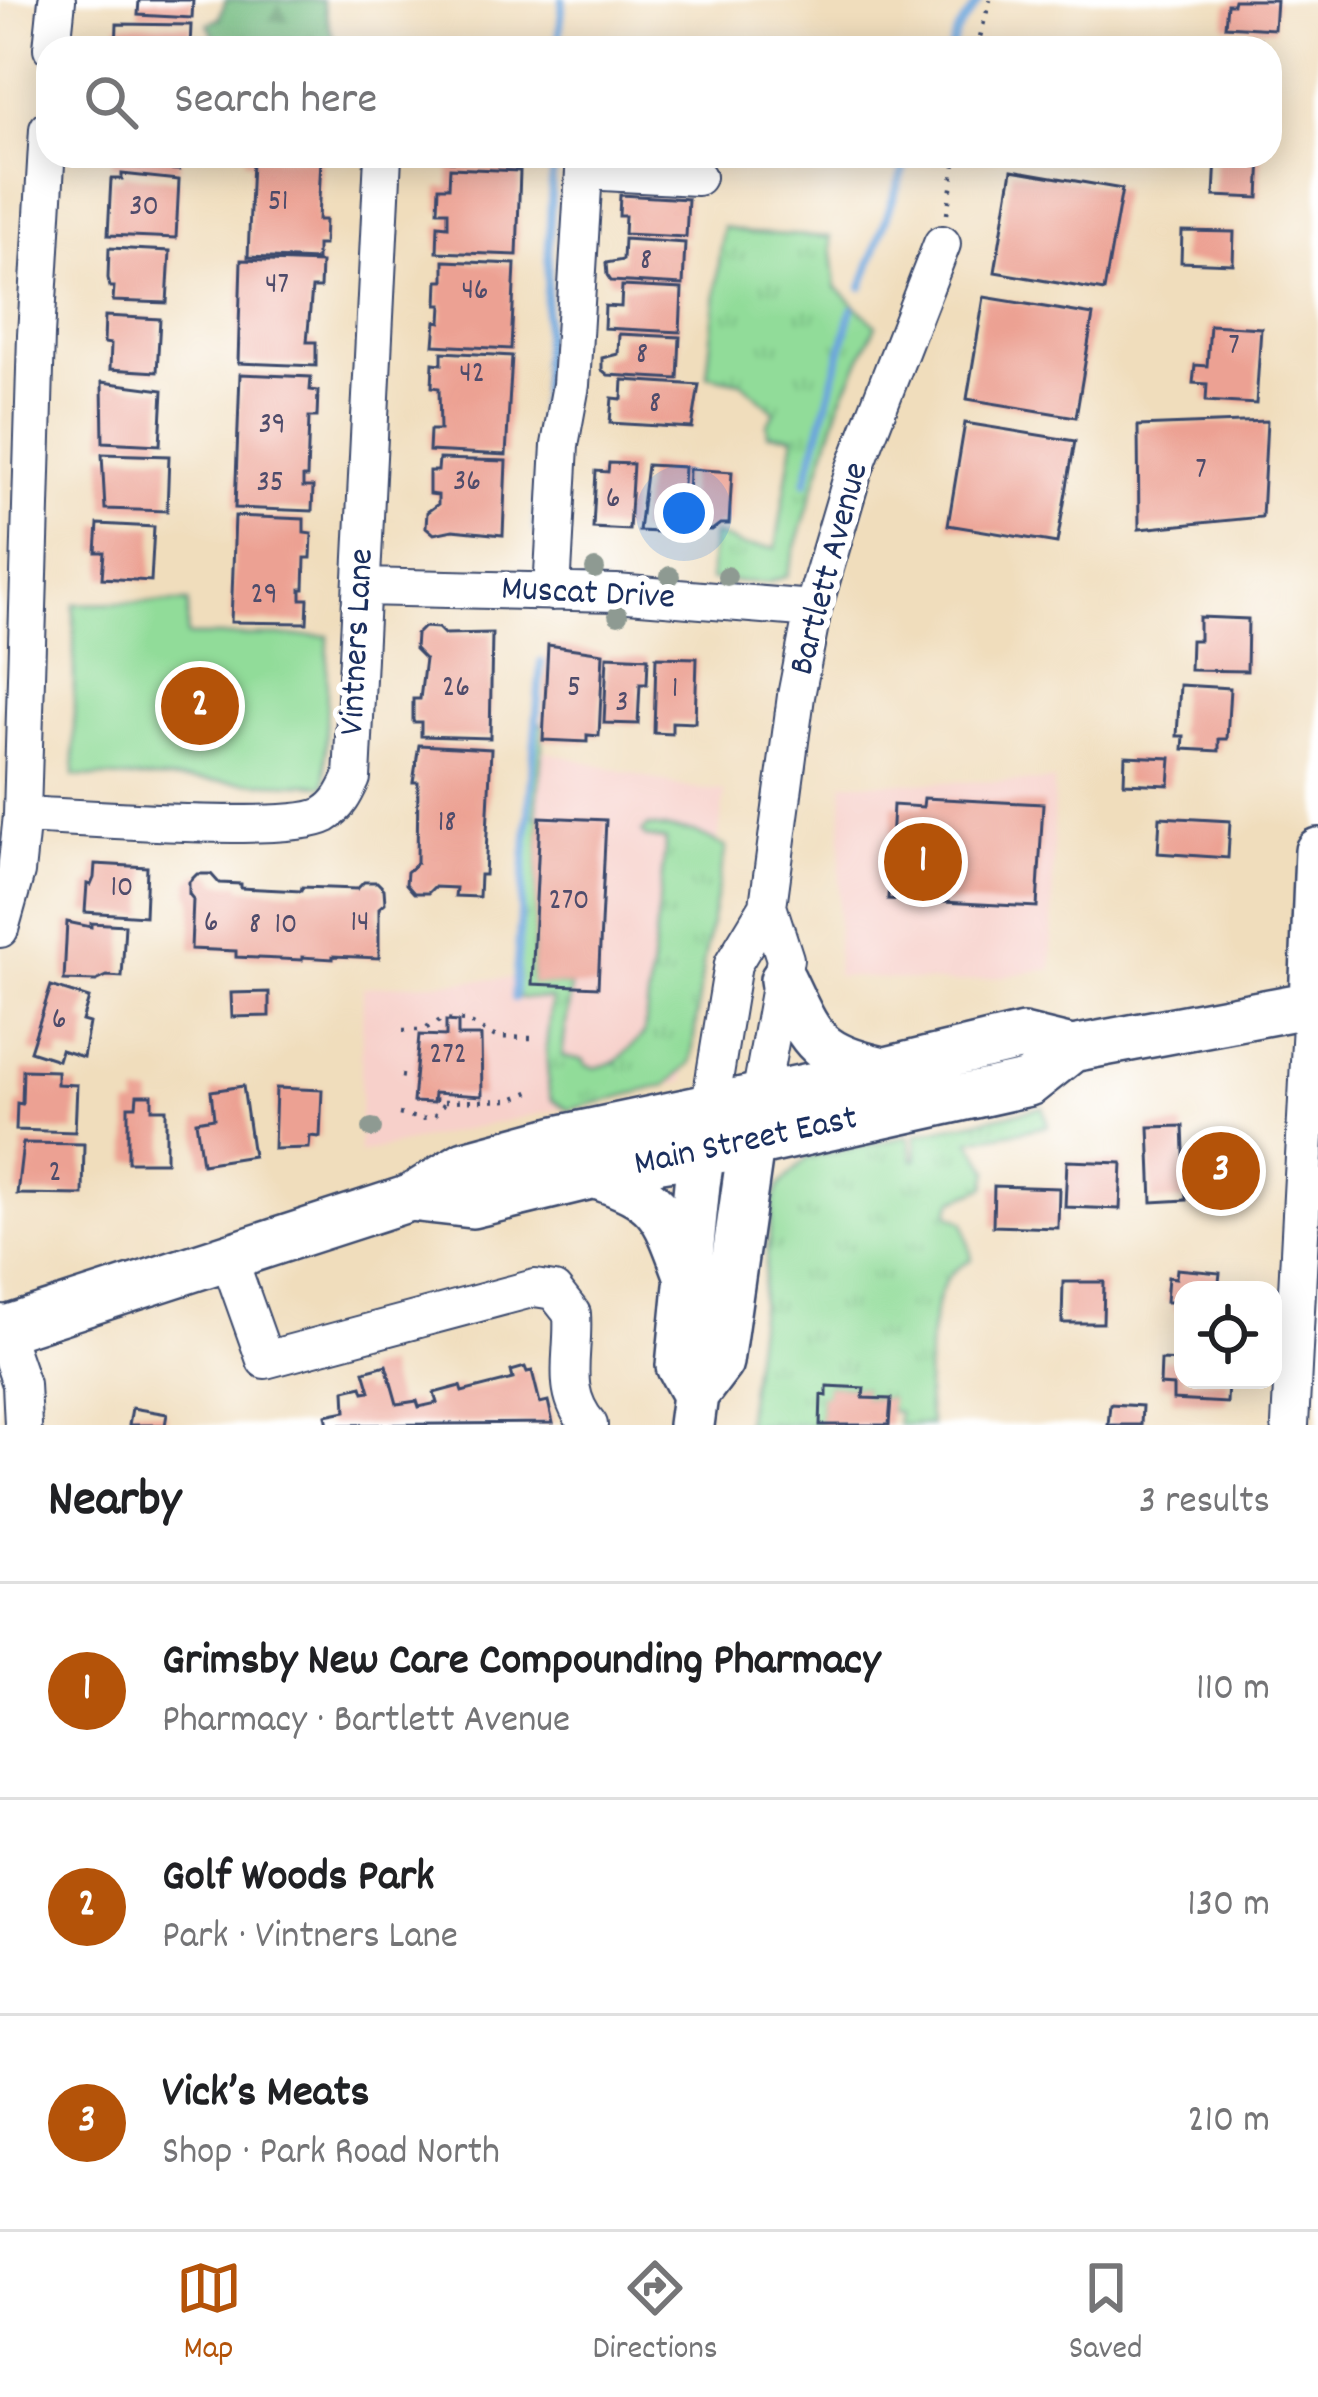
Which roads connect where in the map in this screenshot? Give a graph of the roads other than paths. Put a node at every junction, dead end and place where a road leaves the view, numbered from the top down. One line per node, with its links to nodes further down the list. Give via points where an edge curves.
1 (57, 0): 2 (street)
2 (53, 36)
3 (46, 168): 10 (street)
4 (382, 168): 7 (street, Vintners Lane)
5 (697, 177): 8 (street, via 584,171)
6 (942, 244): 9 (street, Bartlett Avenue, via 854,470)
7 (362, 587): 8 (street, Muscat Drive); 10 (street, Vintners Lane, via 352,778 323,815 262,823)
8 (552, 592): 9 (street, Muscat Drive)
9 (813, 609): 12 (street, Bartlett Avenue)
10 (22, 815): 13 (street)
11 (1318, 851): 15 (main road)
12 (768, 906): 14 (street, Bartlett Avenue, via 785,959); 19 (street, Bartlett Avenue, via 734,964)
13 (0, 928)
14 (783, 980): 17 (main road, via 811,1037 843,1060); 18 (street, Bartlett Avenue)
15 (1315, 1004): 16 (main road, Main Street East); 30 (street)
16 (1072, 1049): 17 (main road, Main Street East, via 1022,1037); 20 (main road, Main Street East, via 1029,1083)
17 (886, 1070): 18 (main road, Main Street East)
18 (760, 1097): 19 (main road, Main Street East); 20 (main road, Bartlett Avenue)
19 (710, 1105): 21 (main road, Bartlett Avenue); 23 (main road, Main Street East, via 465,1165)
20 (749, 1145): 21 (main road, Main Street East); 27 (main road, Bartlett Avenue, via 720,1362)
21 (702, 1154): 22 (main road, Main Street East); 25 (main road, Bartlett Avenue)
22 (594, 1175): 23 (main road, Main Street East, via 472,1205); 25 (main road, via 656,1205)
23 (410, 1198): 24 (main road, Main Street East)
24 (229, 1259): 26 (main road, Main Street East); 29 (street, via 265,1360 535,1288 554,1291 572,1314 568,1384)
25 (687, 1275): 27 (main road, Bartlett Avenue, via 679,1366)
26 (1, 1328): 28 (street, via 21,1384)
27 (693, 1410)
28 (23, 1425)
29 (589, 1425)
30 (1290, 1425)

